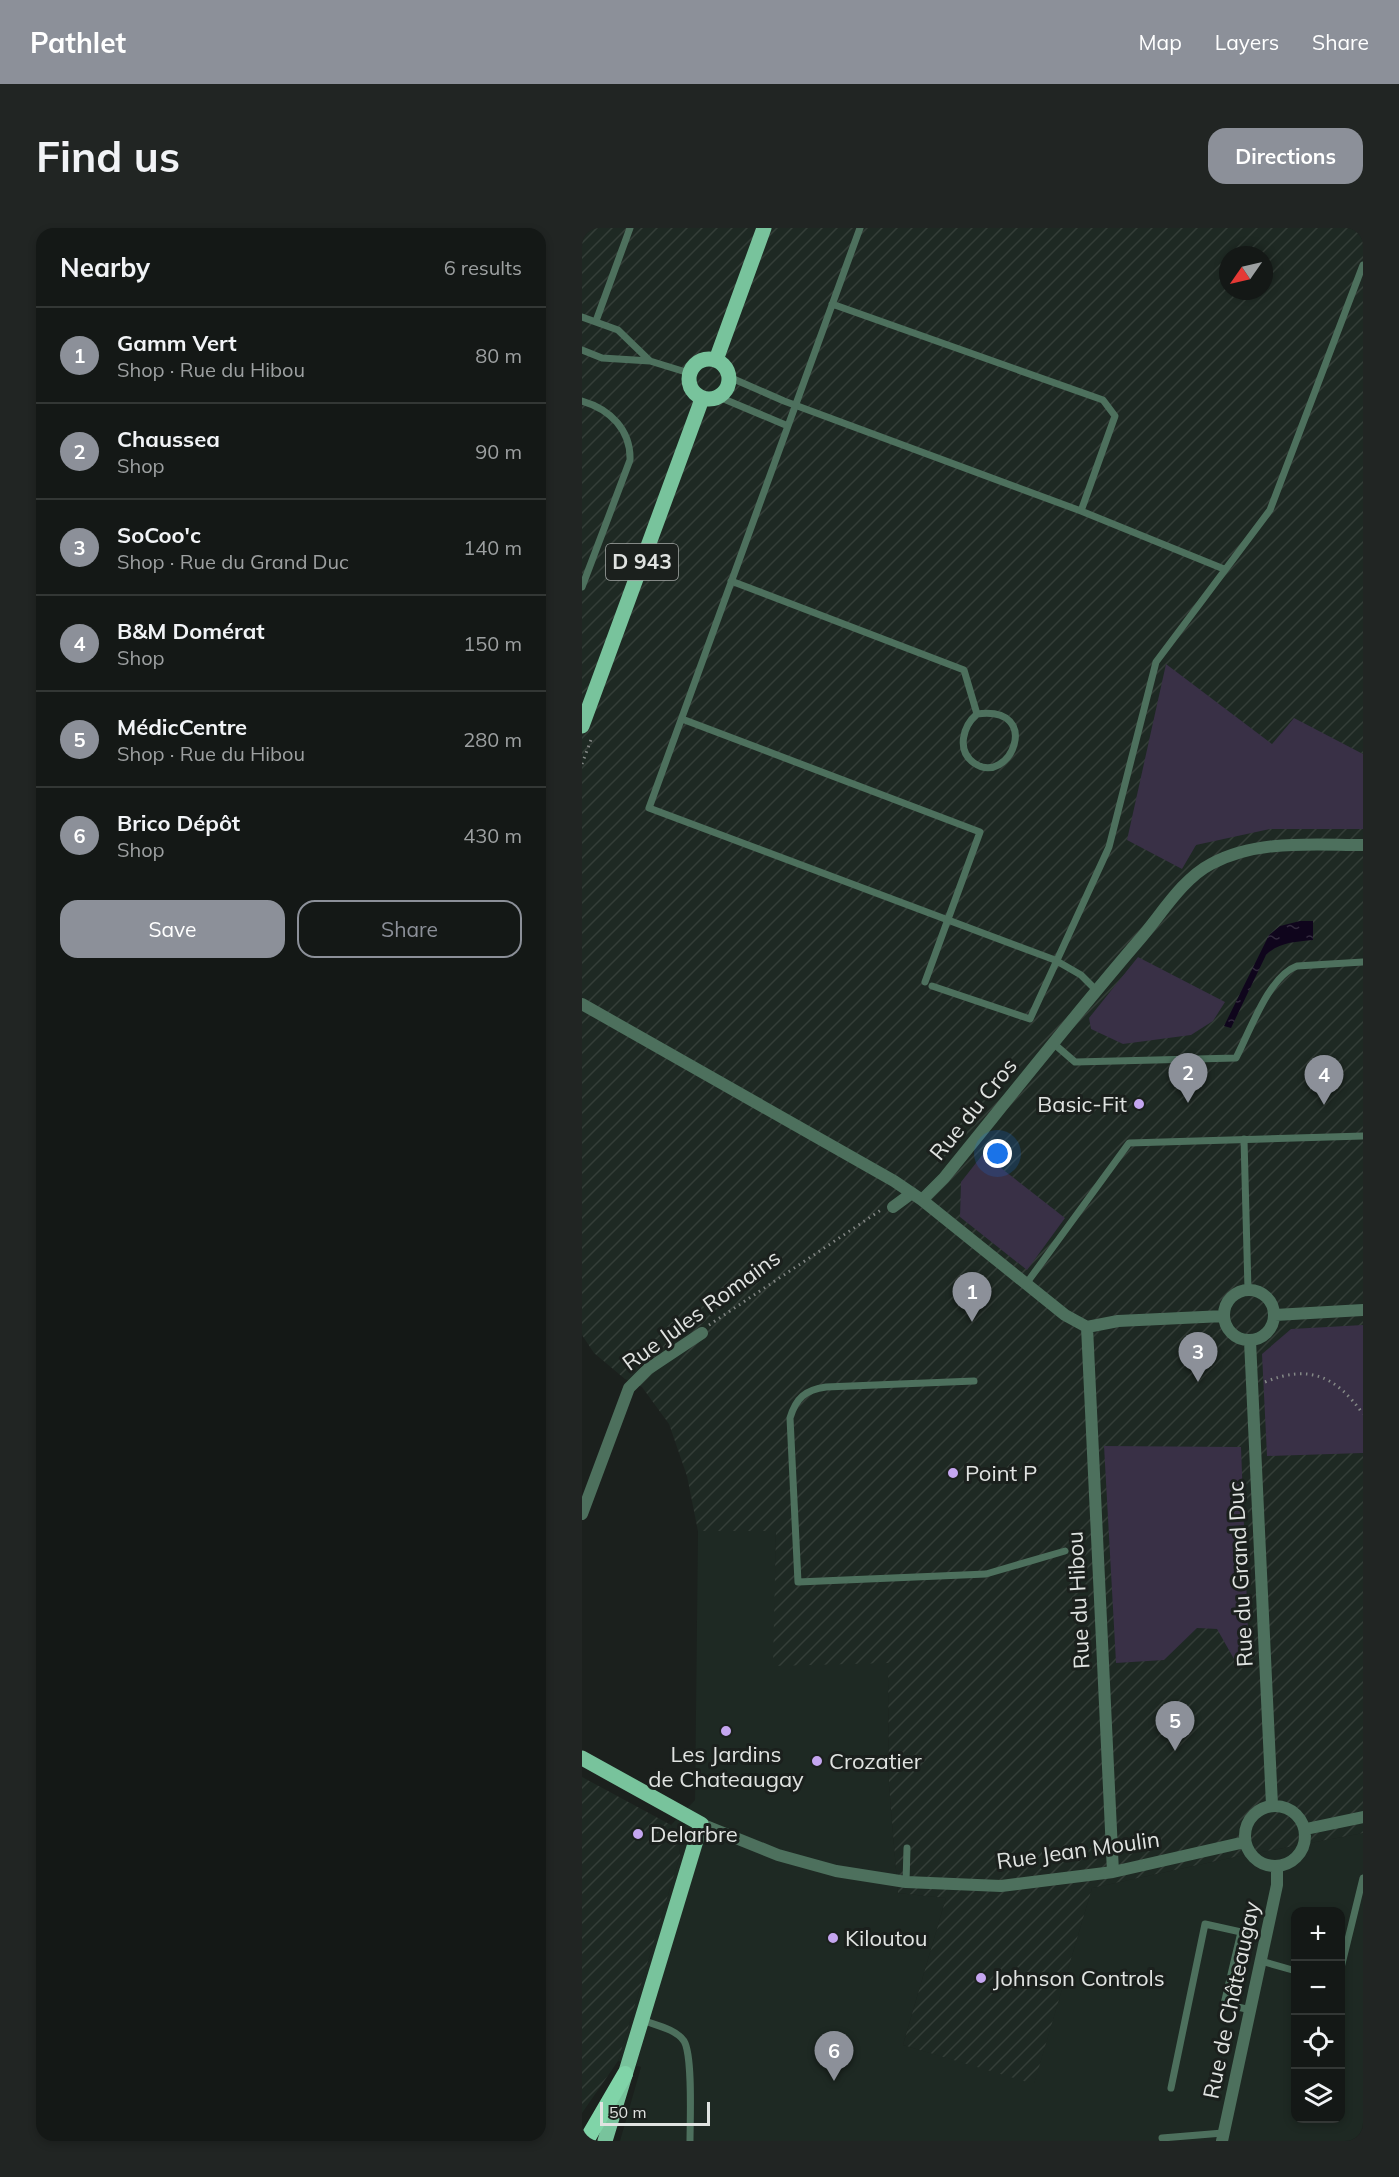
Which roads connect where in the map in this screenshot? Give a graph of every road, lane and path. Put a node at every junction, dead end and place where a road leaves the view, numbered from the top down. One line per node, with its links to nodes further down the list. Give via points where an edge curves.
1 (630, 228): 7 (lane)
2 (764, 228): 9 (main road)
3 (860, 228): 5 (lane)
4 (1363, 264): 19 (lane, via 1270,510)
5 (832, 304): 16 (lane); 18 (lane, via 1103,400 1115,416)
6 (582, 317): 7 (lane)
7 (596, 321): 10 (lane, via 627,336)
8 (582, 350): 10 (lane, via 602,358)
9 (716, 360): 11 (main road, via 697,363); 12 (main road, via 726,368)
10 (650, 361): 11 (lane)
11 (689, 373): 14 (main road, via 689,386)
12 (729, 377): 13 (main road, via 727,388); 16 (lane)
13 (719, 397): 14 (main road); 17 (lane)
14 (702, 399): 24 (main road, D 943)
15 (582, 400): 21 (lane, via 606,412 622,426 630,445 630,460)
16 (795, 405): 17 (lane); 18 (lane)
17 (788, 426): 20 (lane)
18 (1081, 511): 19 (lane)
19 (1224, 569): 27 (lane, via 1156,662 1110,847)
20 (732, 582): 22 (lane, via 964,670); 23 (lane)
21 (582, 587)
22 (977, 714): 22 (lane, via 964,732 966,756 974,764 998,765 1009,758 1017,737 1007,719 998,714)
23 (682, 719): 26 (lane, via 980,832); 26 (lane, via 649,808)
24 (582, 726)
25 (1363, 845): 31 (street, Rue du Cros, via 1309,843 1270,847 1210,864 1190,880)
26 (948, 921): 27 (lane); 29 (lane)
27 (1055, 960): 30 (lane, via 1030,1019); 31 (lane, via 1081,975)
28 (1363, 962): 33 (lane, via 1286,969 1270,990 1236,1058 1075,1062)
29 (925, 982)
30 (932, 986)
31 (1096, 990): 33 (street, Rue du Cros)
32 (582, 1004): 36 (street)
33 (1053, 1042): 36 (street, Rue du Cros, via 944,1178)
34 (1363, 1136): 35 (lane)
35 (1244, 1139): 38 (lane, via 1129,1143); 39 (lane)
36 (917, 1197): 37 (street); 38 (street)
37 (892, 1207): 44 (path, Rue Jules Romains, via 883,1209)
38 (1026, 1284): 43 (street)
39 (1248, 1290): 41 (street, via 1263,1294); 42 (street, via 1233,1295)
40 (1363, 1310): 41 (street)
41 (1275, 1314): 45 (street, via 1270,1330)
42 (1224, 1316): 43 (street, via 1118,1321); 45 (street, via 1229,1331)
43 (1087, 1327): 59 (street, Rue du Hibou)
44 (702, 1333): 49 (street, Rue Jules Romains, via 648,1369 629,1388)
45 (1250, 1341): 47 (street, Rue du Grand Duc)
46 (974, 1381): 50 (lane, via 826,1387 799,1397 790,1418 798,1582 986,1574)
47 (1252, 1388): 48 (path, via 1280,1376 1311,1373 1335,1384); 52 (street, Rue du Grand Duc)
48 (1363, 1414)
49 (582, 1514)
50 (1065, 1551)
51 (582, 1758): 54 (main road, Rue Jean Moulin)
52 (1272, 1805): 55 (street, via 1288,1808 1300,1817); 56 (street, via 1260,1809 1249,1820)
53 (1363, 1817): 55 (street)
54 (702, 1824): 61 (street, Rue Jean Moulin, via 790,1858); 68 (main road)
55 (1306, 1829): 58 (street, via 1306,1843 1300,1855)
56 (1245, 1842): 58 (street, via 1258,1861); 59 (street, Rue Jean Moulin)
57 (906, 1848): 61 (lane)
58 (1277, 1867): 63 (street, Rue de Châteaugay)
59 (1113, 1872): 61 (street, Rue Jean Moulin, via 1013,1885)
60 (1363, 1878): 65 (lane)
61 (906, 1882)
62 (1241, 1932): 63 (lane); 67 (lane, via 1224,2004); 70 (lane, via 1205,1924)
63 (1266, 1937): 64 (street, Rue de Châteaugay)
64 (1261, 1961): 66 (lane); 67 (street, Rue de Châteaugay)
65 (1344, 1961)
66 (1291, 1970)
67 (1251, 2010): 71 (street, Rue de Châteaugay)
68 (642, 2020): 69 (main road); 75 (lane, via 672,2031 684,2041 688,2056)
69 (625, 2074): 73 (highway); 74 (main road)
70 (1171, 2088)
71 (1222, 2137): 72 (lane)
72 (1162, 2138)
73 (586, 2141)
74 (605, 2141)
75 (690, 2141)

